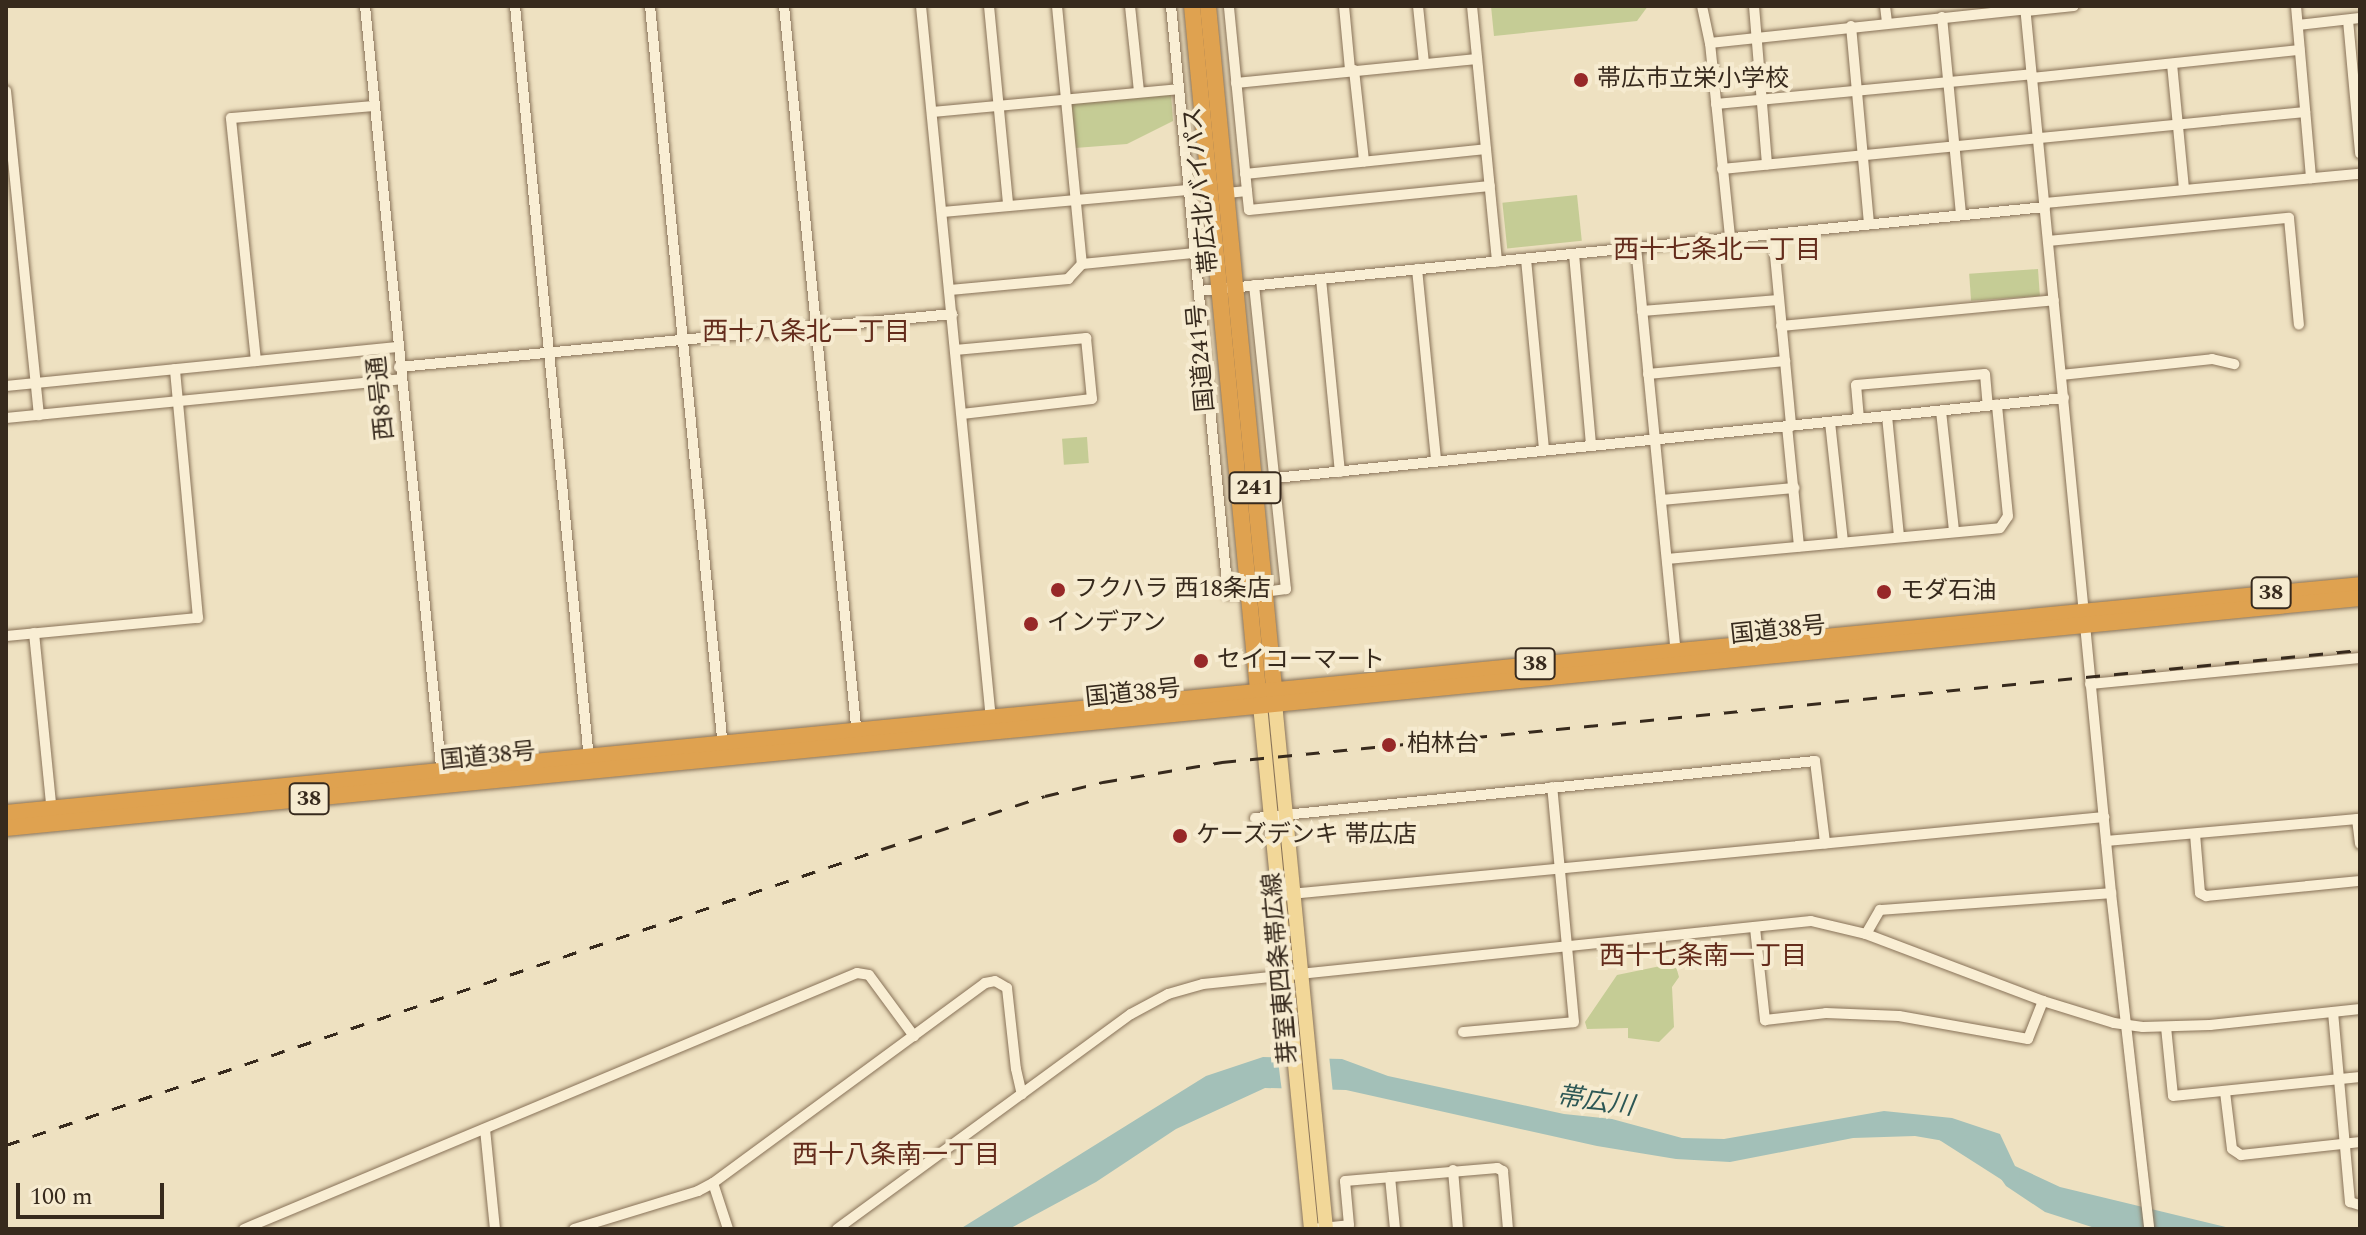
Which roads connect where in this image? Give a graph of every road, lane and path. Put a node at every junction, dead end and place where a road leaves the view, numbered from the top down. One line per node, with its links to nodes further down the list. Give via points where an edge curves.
1 (365, 6): 46 (street, 西8号通)
2 (515, 6): 97 (street)
3 (650, 6): 94 (street)
4 (784, 6): 93 (street)
5 (921, 6): 47 (street)
6 (989, 6): 44 (street)
7 (1057, 6): 42 (street)
8 (1130, 6): 41 (street)
9 (1171, 6): 38 (street)
10 (1192, 6): 84 (highway, 国道241号 / 241)
11 (1208, 6): 65 (highway, 帯広北バイパス / 241)
12 (1229, 6): 37 (street)
13 (1344, 6): 34 (street)
14 (1418, 6): 32 (street)
15 (1472, 6): 31 (street)
16 (1702, 6): 29 (street)
17 (1754, 6): 28 (street)
18 (1885, 6): 25 (street)
19 (2074, 6): 21 (street)
20 (2296, 6): 26 (street)
21 (2026, 8): 22 (street); 35 (street)
22 (1942, 17): 25 (street); 36 (street)
23 (2360, 18): 24 (street)
24 (2348, 20): 26 (street); 53 (street)
25 (1887, 23): 27 (street)
26 (2298, 25): 30 (street)
27 (1851, 26): 28 (street); 39 (street)
28 (1756, 37): 29 (street); 43 (street)
29 (1710, 43): 45 (street)
30 (2300, 50): 33 (street); 48 (street)
31 (1477, 59): 32 (street); 52 (street)
32 (1424, 63): 34 (street)
33 (2172, 64): 35 (street); 49 (street)
34 (1352, 70): 37 (street); 55 (street)
35 (2032, 76): 36 (street); 50 (street)
36 (1948, 81): 39 (street); 51 (street)
37 (1236, 83): 58 (street)
38 (1178, 89): 41 (street); 63 (street)
39 (1856, 90): 43 (street); 54 (street)
40 (6, 91): 106 (street)
41 (1139, 92): 42 (street)
42 (1065, 98): 44 (street); 66 (street)
43 (1760, 99): 45 (street); 56 (street)
44 (998, 104): 47 (street); 67 (street)
45 (1716, 104): 57 (street)
46 (375, 106): 95 (street, 西8号通); 98 (street, via 231,118)
47 (932, 112): 69 (street)
48 (2305, 112): 49 (street); 60 (street)
49 (2178, 124): 50 (street); 62 (street)
50 (2038, 139): 51 (street); 68 (street)
51 (1954, 145): 54 (street); 70 (street)
52 (1486, 149): 55 (street); 61 (street)
53 (2360, 153)
54 (1863, 154): 56 (street); 71 (street)
55 (1364, 161): 58 (street)
56 (1767, 164): 57 (street)
57 (1722, 169): 73 (street)
58 (1245, 174): 64 (street)
59 (2360, 174): 60 (street)
60 (2311, 178): 62 (street)
61 (1490, 186): 64 (street, via 1249,210); 79 (street)
62 (2184, 189): 68 (street)
63 (1188, 190): 66 (street); 76 (street)
64 (1247, 191): 65 (street)
65 (1227, 193): 84 (highway, 帯広北バイパス / 241)
66 (1074, 197): 67 (street); 80 (street)
67 (1008, 204): 69 (street)
68 (2045, 205): 70 (street); 74 (street)
69 (942, 212): 85 (street)
70 (1961, 215): 71 (street)
71 (1869, 224): 72 (street)
72 (1773, 234): 73 (street); 87 (street)
73 (1730, 238): 75 (street)
74 (2048, 241): 88 (street); 91 (street, via 2289,218)
75 (1636, 247): 77 (street); 89 (street)
76 (1195, 253): 80 (street); 86 (street)
77 (1574, 254): 78 (street); 120 (street)
78 (1526, 259): 79 (street); 121 (street)
79 (1497, 262): 81 (street)
80 (1082, 264): 85 (street, via 1068,279)
81 (1417, 269): 82 (street); 122 (street)
82 (1321, 279): 83 (street); 123 (street)
83 (1254, 285): 84 (street); 124 (street)
84 (1228, 288): 86 (street); 133 (highway, 国道241号 / 241)
85 (950, 290): 90 (street)
86 (1199, 291): 133 (street, via 1228,594)
87 (1779, 300): 89 (street); 92 (street)
88 (2054, 300): 92 (street); 104 (street)
89 (1642, 311): 103 (street)
90 (952, 314): 93 (street); 96 (street)
91 (2299, 325)
92 (1781, 326): 99 (street)
93 (819, 327): 94 (street); 143 (street)
94 (683, 339): 97 (street); 144 (street)
95 (397, 347): 98 (street); 101 (street, 西8号通)
96 (955, 350): 112 (street); 112 (street, via 1086,338 1092,399)
97 (549, 352): 101 (street); 145 (street)
98 (256, 361): 102 (street)
99 (1785, 361): 103 (street); 118 (street)
100 (2234, 364): 104 (street, via 2212,359)
101 (399, 367): 105 (street, 西8号通)
102 (175, 369): 106 (street); 109 (street)
103 (1648, 374): 119 (street)
104 (2061, 375): 108 (street)
105 (401, 379): 109 (street); 146 (street, 西8号通)
106 (36, 383): 107 (street); 113 (street)
107 (6, 386)
108 (2064, 398): 110 (street); 135 (street)
109 (178, 401): 113 (street); 136 (street, via 198,618)
110 (1993, 405): 111 (street); 116 (street, via 1985,374 1856,385); 127 (street, via 2008,516 2000,528)
111 (1941, 411): 114 (street); 127 (street)
112 (962, 414): 142 (street)
113 (39, 415): 115 (street)
114 (1887, 416): 116 (street); 128 (street)
115 (6, 418)
116 (1859, 419): 117 (street)
117 (1830, 422): 118 (street); 129 (street)
118 (1789, 426): 119 (street); 125 (street)
119 (1654, 439): 120 (street); 126 (street)
120 (1591, 445): 121 (street)
121 (1544, 449): 122 (street)
122 (1436, 461): 123 (street)
123 (1340, 472): 124 (street)
124 (1275, 478): 133 (street, via 1286,589)
125 (1794, 488): 126 (street); 130 (street)
126 (1661, 500): 131 (street)
127 (1954, 531): 128 (street)
128 (1899, 536): 129 (street)
129 (1843, 542): 130 (street)
130 (1799, 546): 131 (street)
131 (1667, 559): 138 (street)
132 (2360, 585): 135 (highway, 国道38号 / 38)
133 (1257, 593): 141 (highway, 国道241号 / 241)
134 (2360, 598): 135 (highway, 国道38号 / 38)
135 (2085, 618): 138 (highway, 国道38号 / 38); 140 (street)
136 (34, 633): 137 (street); 150 (street)
137 (6, 636)
138 (1676, 658): 141 (highway, 国道38号 / 38)
139 (2360, 658): 140 (street)
140 (2090, 684): 152 (street)
141 (1267, 697): 142 (highway, 国道38号 / 38); 149 (main road, 芽室東四条帯広線); 151 (main road, 芽室東四条帯広線)
142 (992, 724): 143 (highway, 国道38号 / 38)
143 (857, 737): 144 (highway, 国道38号 / 38)
144 (723, 750): 145 (highway, 国道38号 / 38)
145 (589, 764): 146 (highway, 国道38号 / 38)
146 (442, 779): 150 (highway, 国道38号 / 38)
147 (1552, 787): 149 (street); 157 (street, via 1815,761); 159 (street)
148 (6, 813): 150 (highway, 国道38号 / 38)
149 (1289, 814): 151 (street); 162 (main road, 芽室東四条帯広線)
150 (53, 816): 154 (highway, 国道38号 / 38)
151 (1262, 817): 163 (main road, 芽室東四条帯広線)
152 (2104, 817): 156 (street); 157 (street)
153 (2359, 819): 155 (street); 158 (street)
154 (6, 828)
155 (2195, 834): 156 (street); 160 (street, via 2200,893 2206,896)
156 (2106, 841): 161 (street)
157 (1825, 843): 159 (street)
158 (2360, 844)
159 (1558, 868): 162 (street); 166 (street)
160 (2360, 881)
161 (2111, 893): 165 (street, via 1880,910); 172 (street)
162 (1295, 894): 163 (street); 167 (main road, 芽室東四条帯広線)
163 (1278, 895): 168 (main road, 芽室東四条帯広線)
164 (1755, 928): 165 (street, via 1811,921); 166 (street); 169 (street, via 1765,1020 1826,1013 1899,1016 2028,1039)
165 (1866, 934): 169 (street)
166 (1566, 947): 167 (street); 174 (street, via 1574,1022)
167 (1302, 971): 168 (street); 192 (main road, 芽室東四条帯広線, via 1319,1128)
168 (1286, 973): 179 (street, via 1168,994 1131,1014); 192 (main road, 芽室東四条帯広線, via 1302,1129)
169 (2043, 1001): 172 (street)
170 (2360, 1009): 171 (street)
171 (2333, 1012): 173 (street); 177 (street)
172 (2125, 1025): 173 (street); 196 (street)
173 (2166, 1027): 178 (street, via 2173,1096)
174 (1463, 1032)
175 (914, 1036): 179 (street, via 985,983 1003,983); 180 (street, via 869,975 857,973); 185 (street)
176 (2360, 1077): 177 (street)
177 (2338, 1079): 178 (street); 182 (street)
178 (2225, 1092): 182 (street, via 2232,1149 2241,1155)
179 (1022, 1094): 191 (street)
180 (485, 1129): 187 (street); 188 (street)
181 (2360, 1142): 182 (street)
182 (2344, 1144): 186 (street, via 2350,1202)
183 (1453, 1170): 184 (street); 194 (street); 195 (street, via 1503,1171)
184 (1390, 1177): 192 (street, via 1345,1181 1349,1225); 193 (street)
185 (713, 1183): 189 (street); 190 (street)
186 (2360, 1205)
187 (244, 1229)
188 (495, 1229)
189 (574, 1229)
190 (728, 1229)
191 (837, 1229)
192 (1319, 1229)
193 (1395, 1229)
194 (1458, 1229)
195 (1508, 1229)
196 (2149, 1229)

